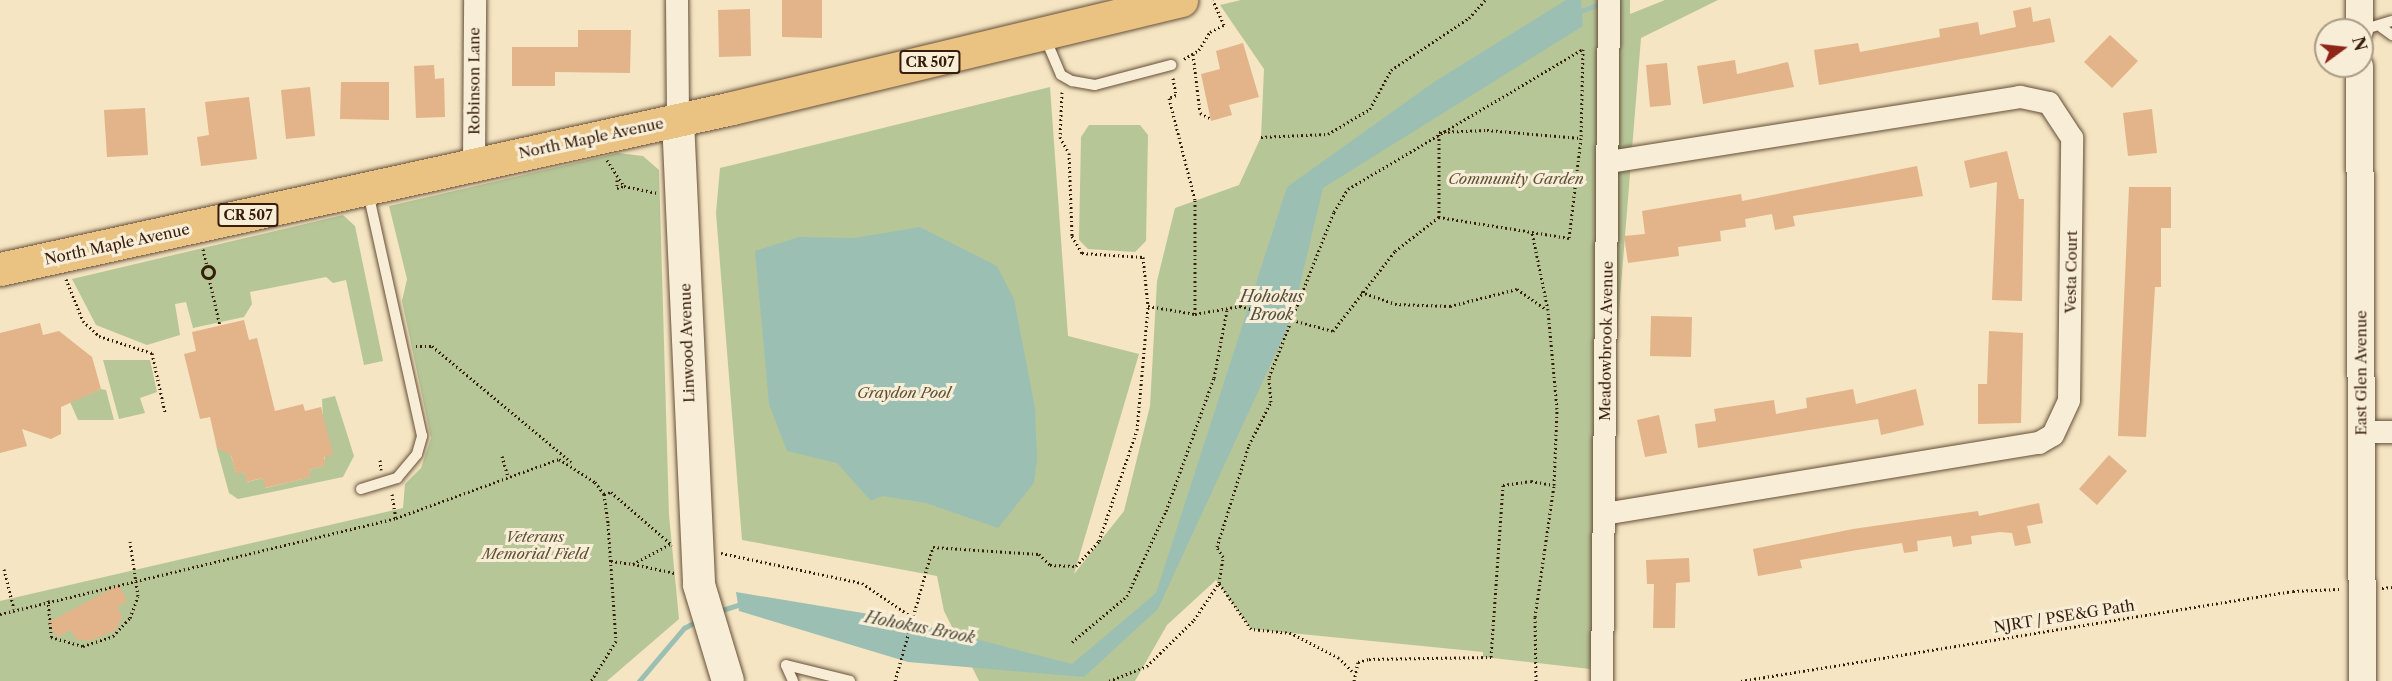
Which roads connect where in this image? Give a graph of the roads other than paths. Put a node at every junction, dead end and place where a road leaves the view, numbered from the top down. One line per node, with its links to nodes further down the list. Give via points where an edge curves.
1 (475, 0): 16 (street, Robinson Lane)
2 (677, 0): 14 (street, Linwood Avenue)
3 (1181, 0): 10 (main road, North Maple Avenue / CR 507)
4 (1609, 0): 15 (street, Meadowbrook Avenue)
5 (2359, 0): 6 (street)
6 (2364, 18)
7 (2392, 21): 8 (lane)
8 (2374, 27)
9 (2374, 31): 11 (lane)
10 (1044, 35): 12 (lane, via 1056,66 1072,81 1095,85); 14 (main road, North Maple Avenue / CR 507)
11 (2392, 35)
12 (1171, 65)
13 (2359, 78): 19 (street, East Glen Avenue)
14 (678, 120): 16 (main road, North Maple Avenue / CR 507); 23 (main road, Linwood Avenue, via 702,604)
15 (1608, 162): 22 (street, Meadowbrook Avenue); 22 (street, Vesta Court, via 2020,97 2049,103 2072,138 2069,400 2053,435 2039,443)
16 (474, 163): 17 (main road, North Maple Avenue / CR 507)
17 (368, 189): 18 (main road, North Maple Avenue / CR 507); 21 (lane, via 422,436 417,454 397,478)
18 (0, 269)
19 (2361, 432): 20 (street); 27 (street, East Glen Avenue)
20 (2392, 432)
21 (361, 489)
22 (1604, 514): 26 (street, Meadowbrook Avenue)
23 (728, 681)
24 (792, 681): 25 (lane, via 786,665)
25 (850, 681)
26 (1602, 681)
27 (2362, 681)

